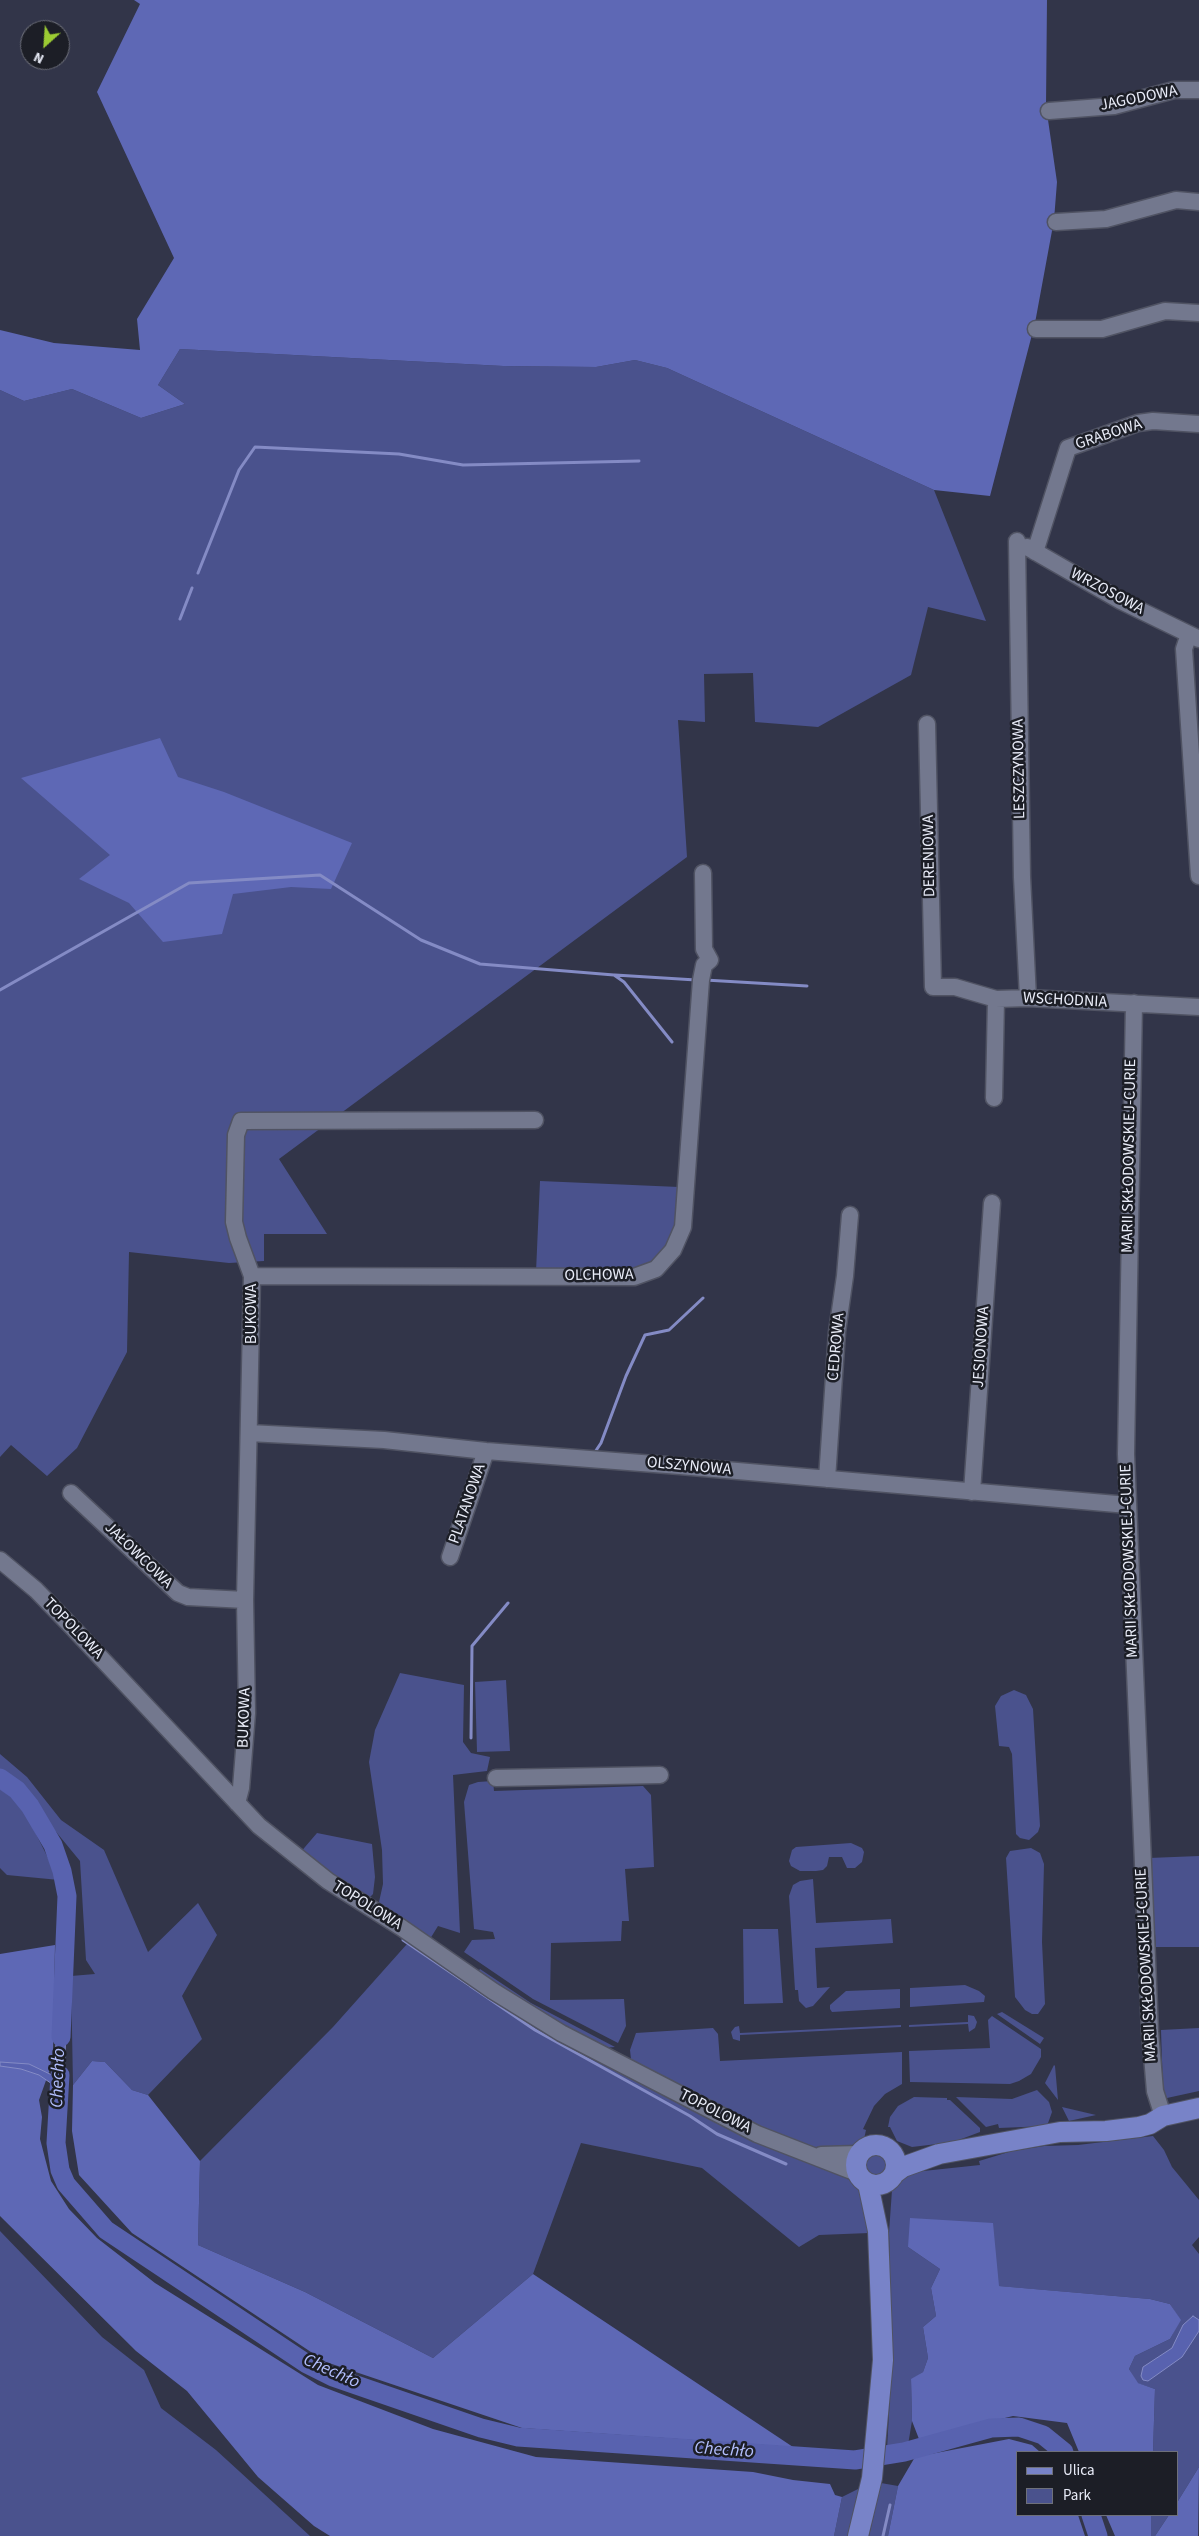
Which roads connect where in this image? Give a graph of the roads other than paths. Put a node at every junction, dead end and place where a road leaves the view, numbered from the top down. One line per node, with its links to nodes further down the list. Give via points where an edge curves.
1 (1199, 90): 2 (street, JAGODOWA, via 1174,90 1114,106)
2 (1049, 111)
3 (1199, 202): 4 (street, via 1176,200 1106,219)
4 (1056, 222)
5 (1199, 313): 6 (street, via 1165,311 1102,329)
6 (1036, 329)
7 (1199, 424): 9 (street, GRABOWA, via 1138,423 1068,448)
8 (1018, 541): 9 (street, WRZOSOWA); 15 (street, LESZCZYNOWA, via 1022,877)
9 (1035, 552): 10 (street, WRZOSOWA)
10 (1194, 637): 13 (street, via 1184,649)
11 (927, 724): 14 (street, DERENIOWA)
12 (703, 873): 23 (street, OLCHOWA, via 704,949 710,960 704,966 701,980 683,1227 673,1250 656,1269 634,1277)
13 (1199, 876)
14 (933, 987): 16 (street, WSCHODNIA, via 955,987)
15 (1028, 998): 16 (street, WSCHODNIA); 17 (street, WSCHODNIA)
16 (996, 999): 19 (street)
17 (1134, 1004): 18 (street, WSCHODNIA); 29 (street, MARII SKŁODOWSKIEJ-CURIE, via 1126,1342)
18 (1199, 1007)
19 (994, 1098)
20 (535, 1120): 23 (street, BUKOWA, via 241,1121 236,1136 234,1222)
21 (992, 1202): 28 (street, JESIONOWA)
22 (850, 1215): 26 (street, CEDROWA, via 837,1332)
23 (252, 1276): 24 (street, BUKOWA)
24 (249, 1432): 25 (street, OLSZYNOWA, via 384,1440); 32 (street, BUKOWA)
25 (486, 1451): 26 (street, OLSZYNOWA); 30 (street, PLATANOWA)
26 (827, 1479): 28 (street, OLSZYNOWA)
27 (71, 1492): 32 (street, JAŁOWCOWA, via 178,1593 188,1597)
28 (972, 1492): 29 (street, OLSZYNOWA)
29 (1128, 1505): 37 (street, MARII SKŁODOWSKIEJ-CURIE, via 1150,2032 1155,2091)
30 (450, 1557)
31 (0, 1560): 35 (street, TOPOLOWA, via 36,1590 71,1626)
32 (245, 1600): 35 (street, BUKOWA, via 247,1713)
33 (660, 1775): 34 (street)
34 (496, 1778)
35 (237, 1804): 40 (street, TOPOLOWA, via 276,1842 328,1881 561,2033 757,2134 806,2154)
36 (1199, 2108): 37 (main road)
37 (1162, 2116): 39 (main road, via 1139,2127 1068,2131)
38 (892, 2152): 39 (main road); 40 (main road, via 896,2158); 40 (main road, via 882,2146 868,2146)
39 (939, 2154): 40 (main road)
40 (873, 2174): 41 (main road, via 883,2360 872,2478)
41 (858, 2536)

